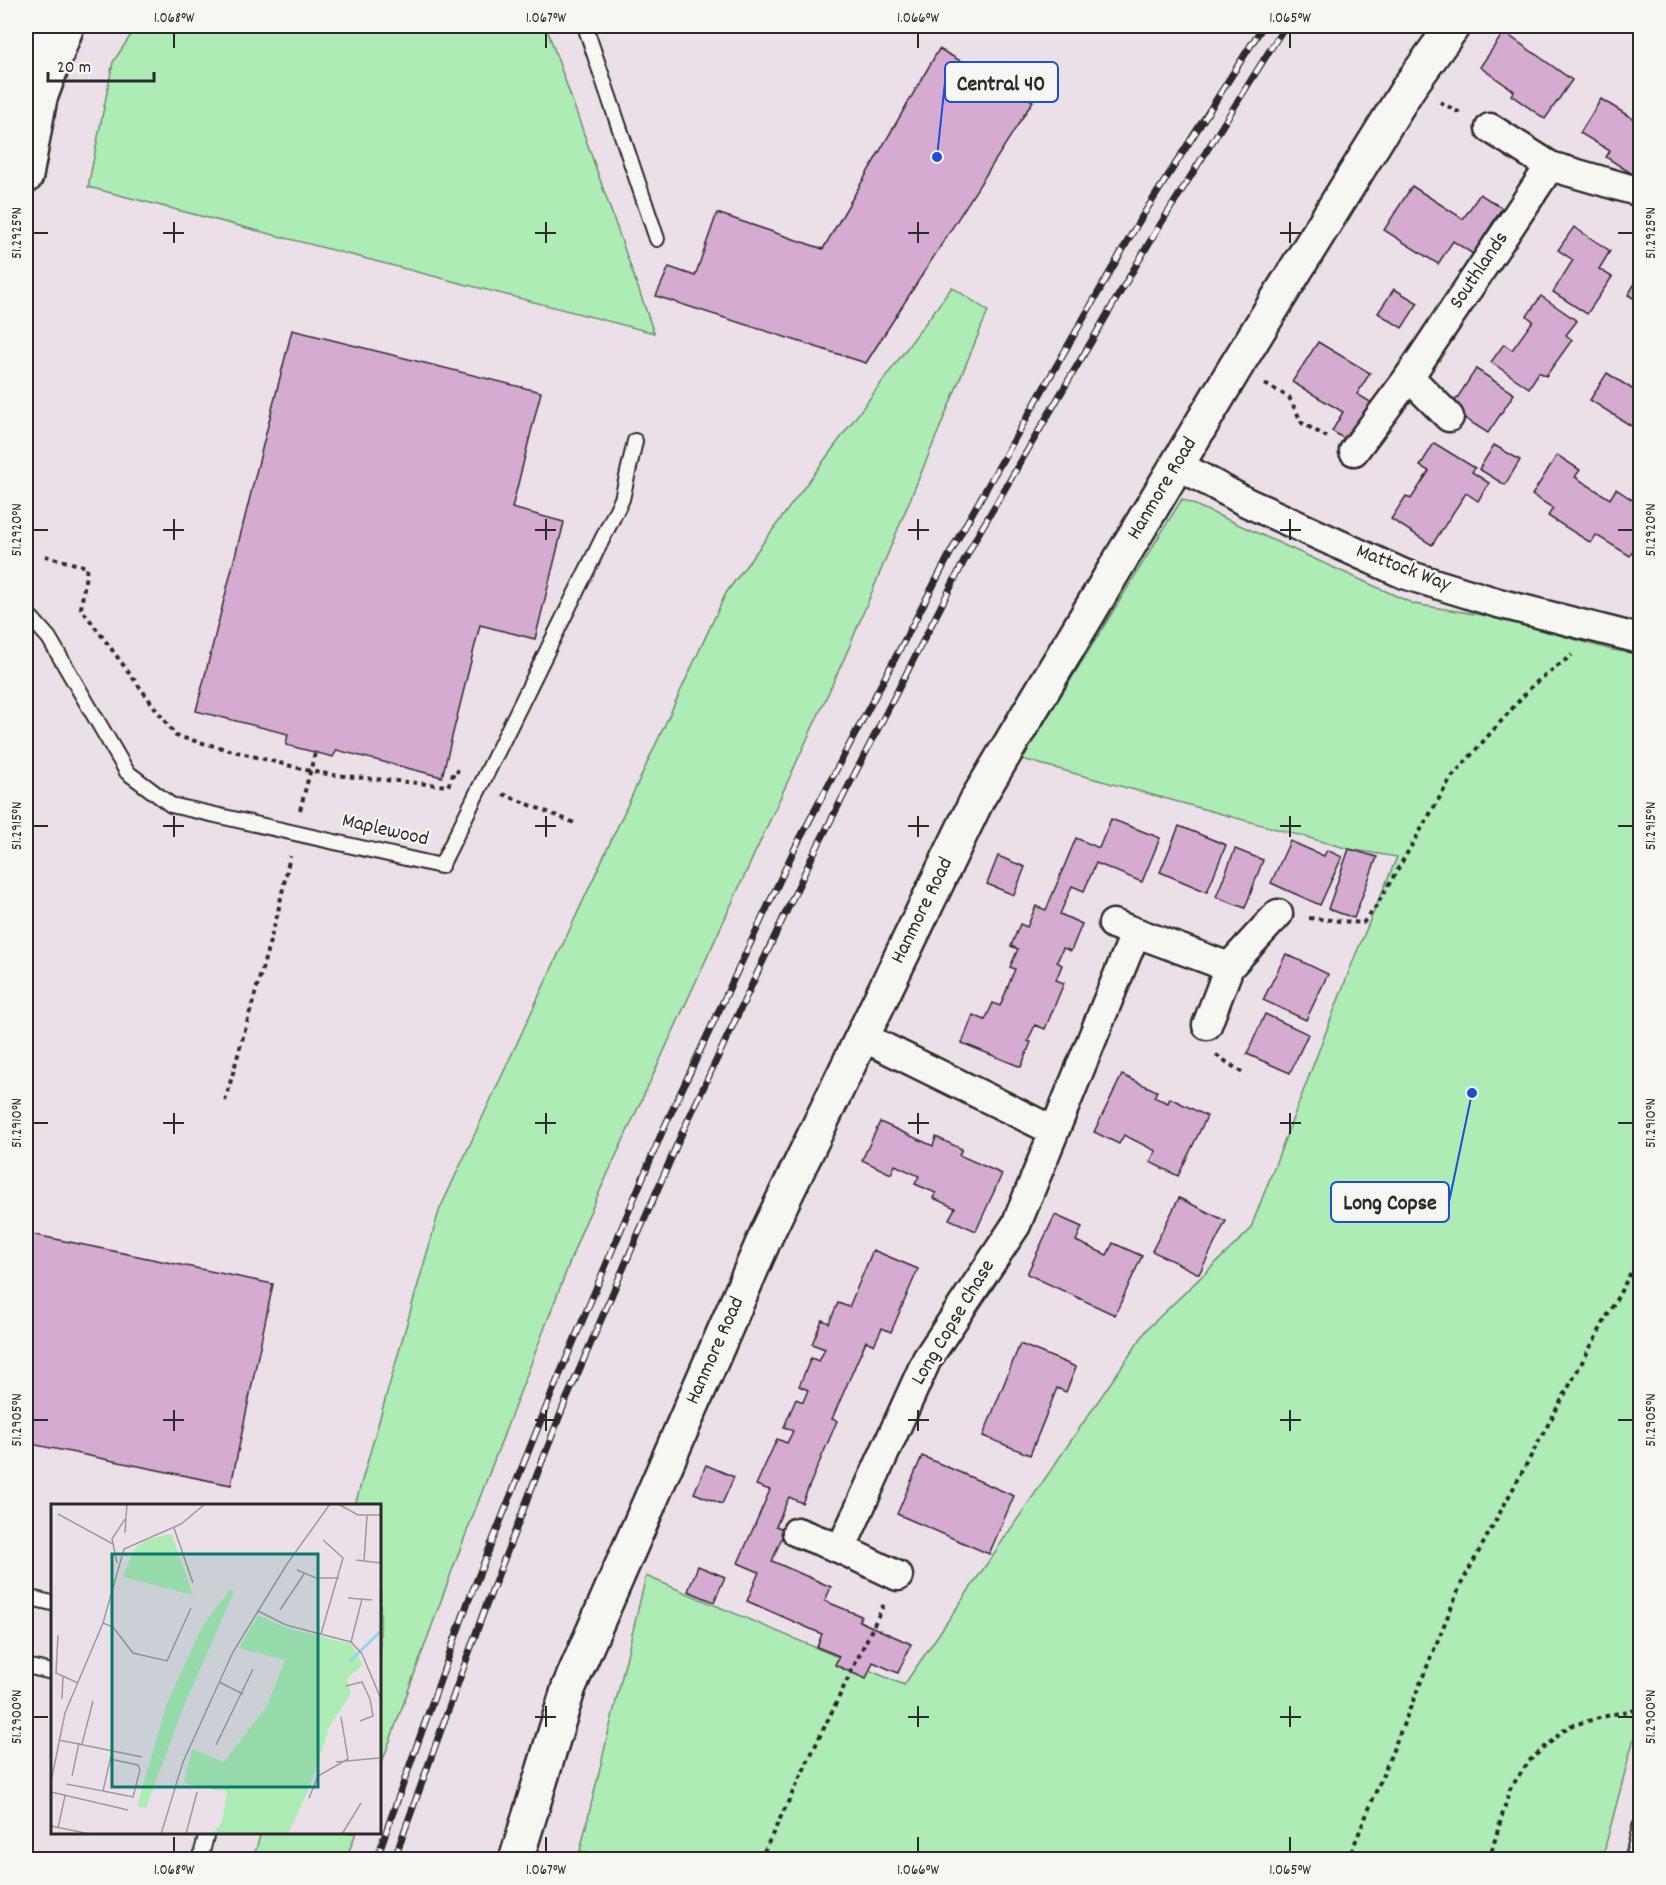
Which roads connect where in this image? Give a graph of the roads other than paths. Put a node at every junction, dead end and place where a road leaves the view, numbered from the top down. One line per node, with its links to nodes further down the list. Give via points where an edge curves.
1 (36, 26): 5 (street)
2 (68, 26): 5 (street)
3 (585, 26): 10 (lane)
4 (1453, 26): 15 (street, Hanmore Road, via 1409,87)
5 (40, 98): 8 (street)
6 (1490, 128): 7 (street)
7 (1551, 166): 9 (street); 11 (street, Southlands)
8 (26, 176)
9 (1641, 192)
10 (657, 239)
11 (1409, 377): 12 (street); 14 (street, Southlands)
12 (1449, 417)
13 (635, 441): 16 (lane, Maplewood, via 622,499 441,866 171,805 127,772 49,638)
14 (1354, 451)
15 (1178, 465): 17 (street, Mattock Way, via 1246,502 1404,574 1498,603); 21 (street, Hanmore Road, via 978,798)
16 (26, 612)
17 (1641, 639)
18 (1278, 914): 19 (street)
19 (1229, 967): 20 (street); 22 (street, Long Copse Chase, via 1124,929)
20 (1207, 1025)
21 (863, 1037): 22 (street); 33 (street, Hanmore Road, via 768,1231 569,1687)
22 (1054, 1131): 24 (street, Long Copse Chase, via 1016,1225 927,1359)
23 (797, 1532): 24 (street)
24 (841, 1549): 25 (street)
25 (898, 1576)
26 (26, 1597): 27 (lane)
27 (51, 1603)
28 (26, 1666): 29 (lane)
29 (51, 1672)
30 (1641, 1827): 34 (lane)
31 (207, 1834): 32 (lane)
32 (200, 1860)
33 (516, 1860)
34 (1632, 1860)

